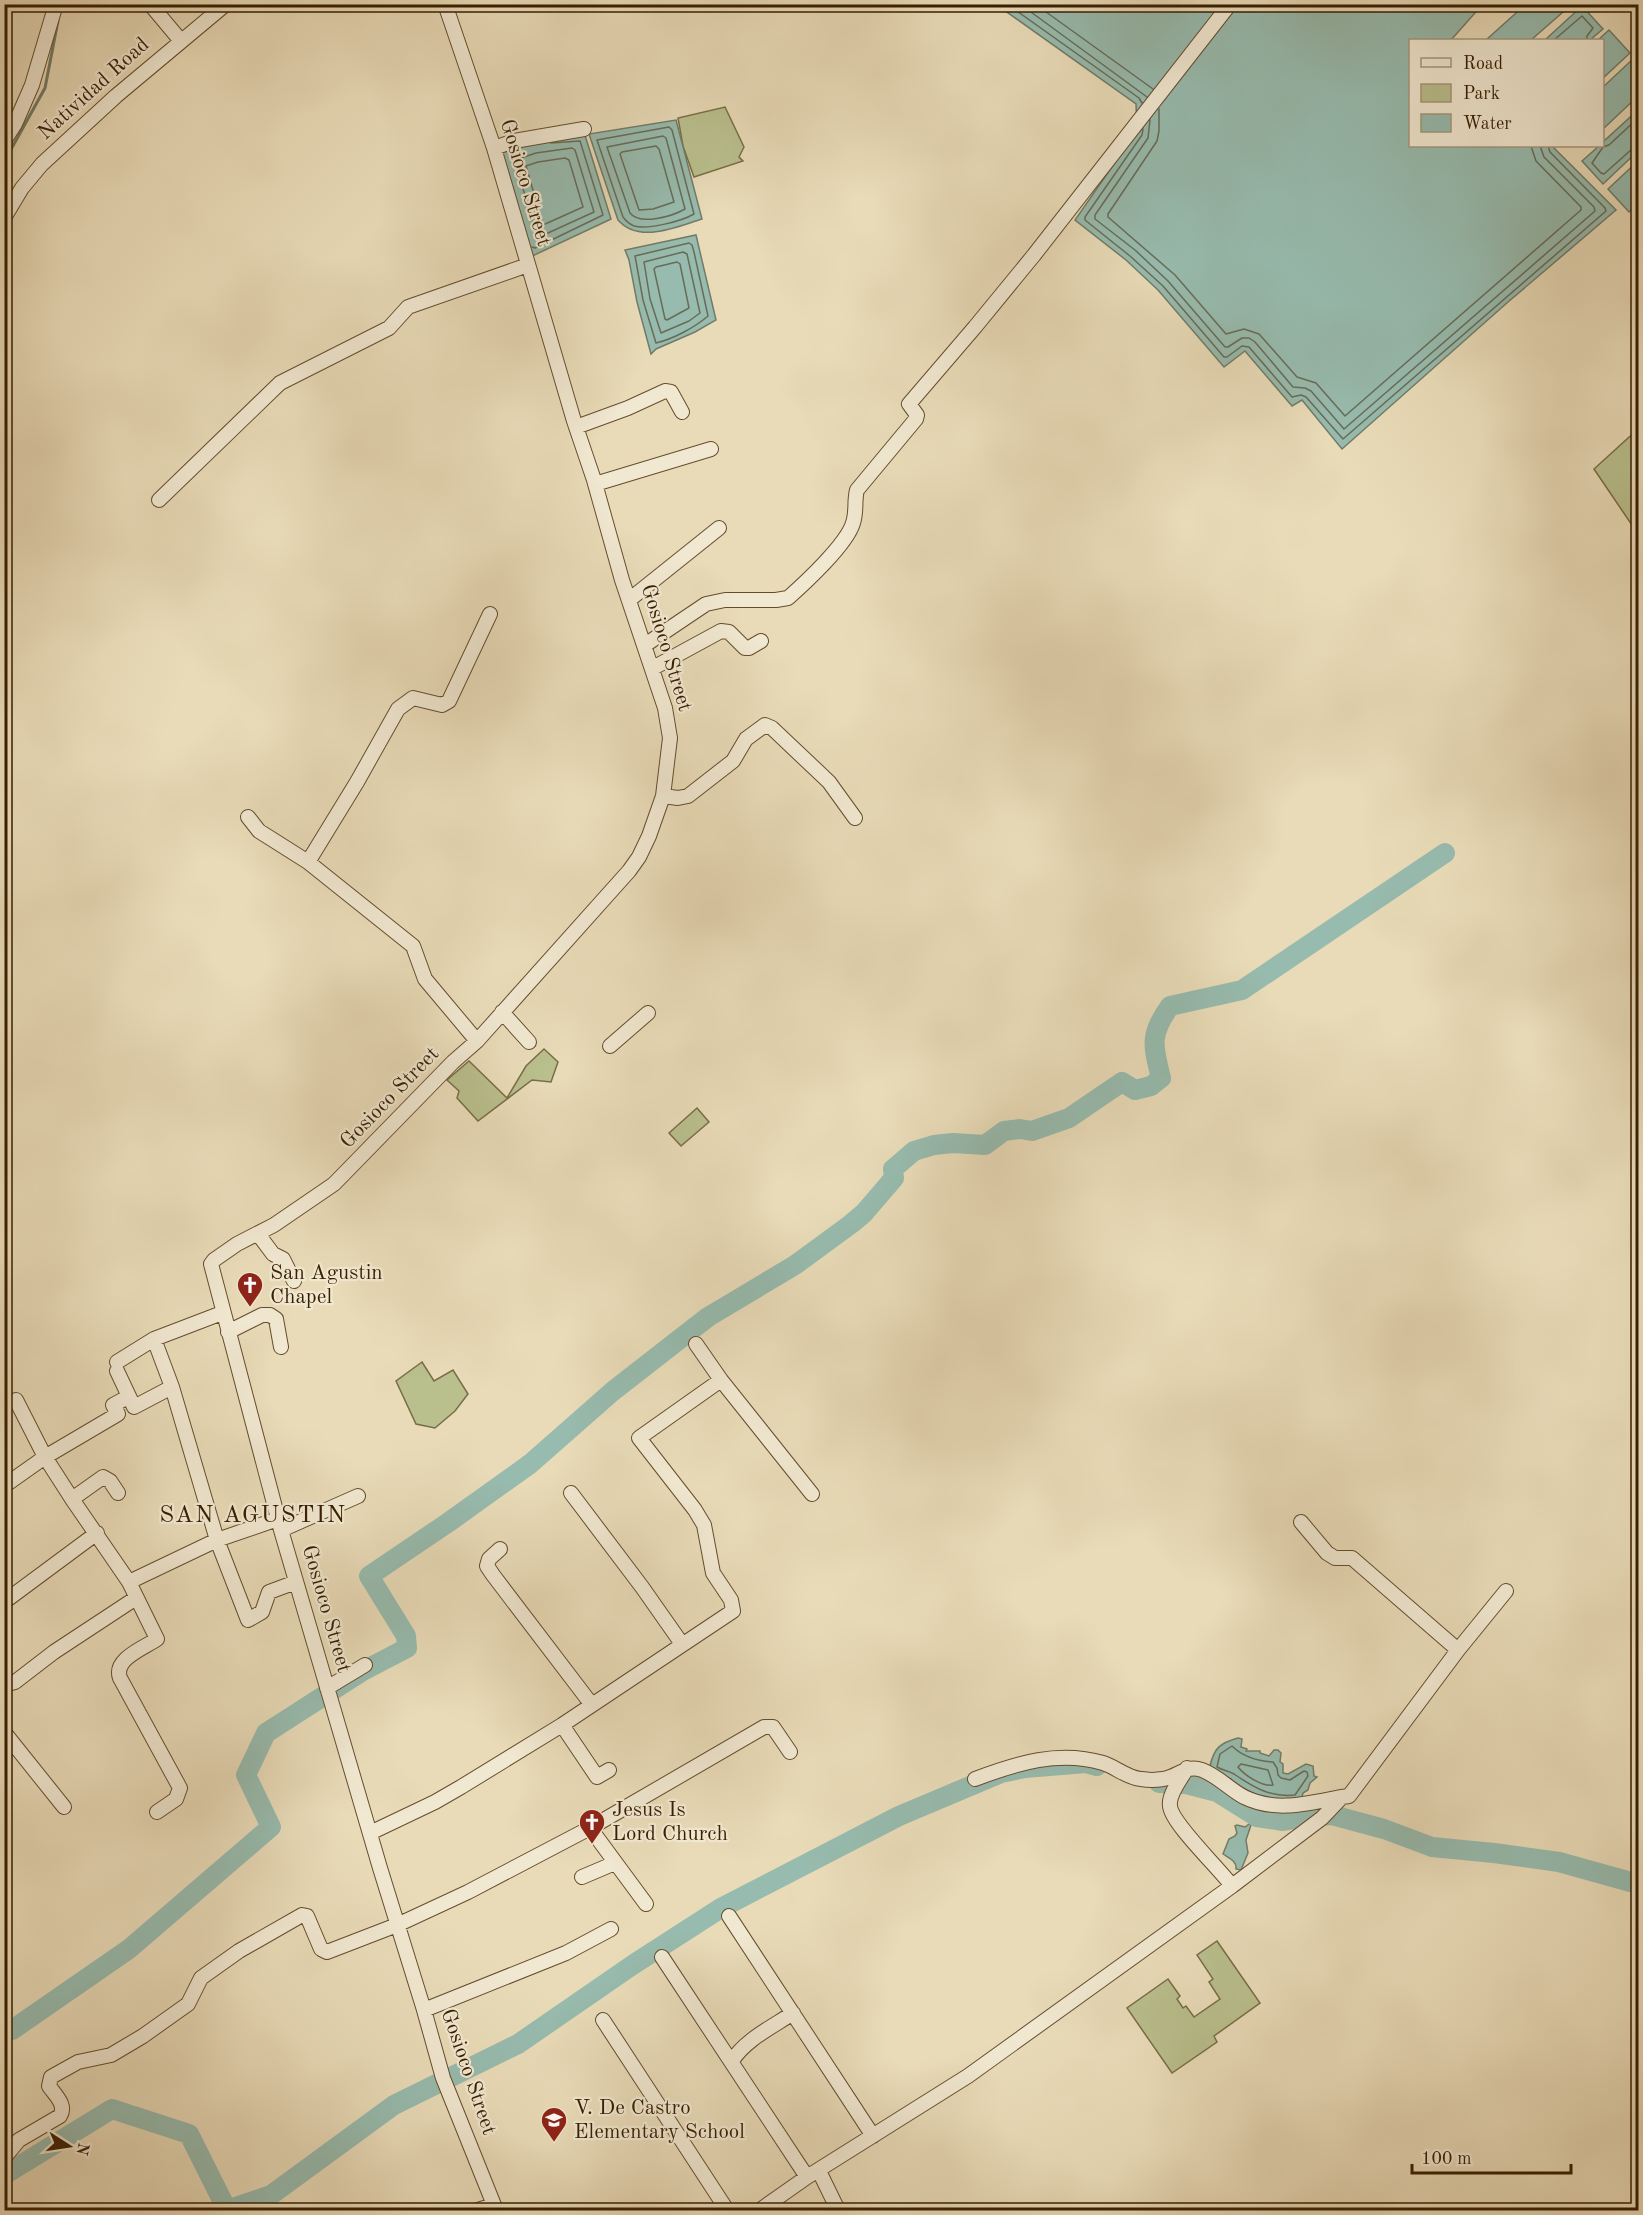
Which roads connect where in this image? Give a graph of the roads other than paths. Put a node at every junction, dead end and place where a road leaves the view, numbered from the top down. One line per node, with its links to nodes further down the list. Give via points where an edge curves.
1 (56, 4): 8 (street, via 32,85)
2 (150, 4): 6 (street)
3 (226, 4): 6 (street, Natividad Road)
4 (446, 4): 9 (street, Gosioco Street)
5 (1230, 4): 21 (street, via 1068,213 909,404 916,419 857,490 853,525 844,540 788,598 706,604)
6 (181, 41): 10 (street, Natividad Road, via 42,164)
7 (584, 129): 9 (street)
8 (4, 141)
9 (494, 148): 11 (street, Gosioco Street)
10 (4, 218)
11 (528, 265): 13 (street, Gosioco Street); 16 (street, via 408,307 389,328 280,383)
12 (682, 412): 13 (street, via 671,392 665,391)
13 (576, 427): 15 (street, Gosioco Street)
14 (711, 449): 15 (street)
15 (595, 484): 18 (street, Gosioco Street)
16 (159, 500)
17 (719, 528): 18 (street)
18 (629, 600): 21 (street, Gosioco Street)
19 (490, 614): 26 (street, via 449,700 442,705 413,698 398,709)
20 (761, 640): 22 (street, via 745,648 729,632 721,631)
21 (645, 645): 22 (street, Gosioco Street)
22 (653, 668): 23 (street, Gosioco Street, via 670,738)
23 (663, 796): 25 (street, via 688,796 733,761 746,739 765,725 829,782); 27 (street, Gosioco Street, via 649,836 629,871)
24 (248, 817): 26 (street, via 260,831)
25 (855, 818)
26 (308, 862): 29 (street, via 412,946 425,979)
27 (502, 1012): 29 (street, Gosioco Street); 30 (street)
28 (648, 1013): 31 (street)
29 (477, 1041): 32 (street, Gosioco Street, via 334,1184)
30 (529, 1042)
31 (610, 1046)
32 (258, 1234): 33 (street, via 273,1254 283,1259); 34 (street, Gosioco Street, via 211,1264)
33 (294, 1281)
34 (222, 1313): 35 (street, Gosioco Street); 36 (street)
35 (228, 1332): 38 (street, via 268,1314 276,1319); 51 (street, Gosioco Street)
36 (154, 1339): 40 (street); 41 (street, via 117,1367)
37 (696, 1344): 39 (street)
38 (281, 1347)
39 (721, 1380): 47 (street); 60 (street, via 639,1438 704,1525 713,1573 731,1600 733,1611)
40 (172, 1387): 41 (street, via 134,1407); 53 (street)
41 (128, 1397): 43 (street, via 113,1405 118,1414)
42 (16, 1400): 43 (street)
43 (45, 1457): 44 (street); 49 (street)
44 (4, 1486)
45 (118, 1492): 49 (street, via 103,1477)
46 (571, 1493): 60 (street)
47 (812, 1494)
48 (358, 1496): 51 (street)
49 (72, 1499): 52 (street)
50 (1301, 1522): 61 (street, via 1327,1553 1335,1558 1352,1558)
51 (280, 1525): 53 (street); 56 (street, Gosioco Street)
52 (97, 1533): 55 (street); 59 (street)
53 (217, 1540): 55 (street); 56 (street, via 248,1620 262,1612 269,1592)
54 (500, 1549): 65 (street, via 487,1566)
55 (129, 1582): 58 (street)
56 (296, 1582): 64 (street, Gosioco Street)
57 (1506, 1591): 61 (street)
58 (136, 1598): 63 (street, via 15,1682); 74 (street, via 157,1639 119,1665 118,1674 180,1788 176,1799)
59 (4, 1602)
60 (681, 1644): 65 (street)
61 (1458, 1650): 72 (street, via 1349,1796)
62 (365, 1665): 64 (street)
63 (4, 1685)
64 (328, 1691): 76 (street, Gosioco Street)
65 (592, 1705): 66 (street)
66 (562, 1725): 70 (street, via 597,1777); 76 (street, via 435,1802)
67 (4, 1732): 73 (street)
68 (790, 1752): 75 (street, via 773,1727 764,1727)
69 (1187, 1768): 71 (street, via 1164,1779 1140,1779 1106,1763 1063,1757 1023,1762); 72 (street, via 1201,1770 1243,1796 1271,1805); 79 (street, via 1170,1806 1180,1826)
70 (609, 1770)
71 (975, 1779)
72 (1339, 1801): 79 (street)
73 (64, 1807)
74 (157, 1812)
75 (590, 1828): 77 (street); 82 (street)
76 (370, 1833): 82 (street, Gosioco Street)
77 (615, 1863): 78 (street); 80 (street)
78 (582, 1877)
79 (1232, 1886): 89 (street, via 968,2076)
80 (646, 1904)
81 (729, 1916): 86 (street)
82 (397, 1925): 85 (street, Gosioco Street); 90 (street, via 327,1952 321,1949 307,1916 302,1915 239,1951 201,1978 188,2004 160,2024 111,2055 78,2062 51,2076 49,2086 63,2111 19,2140)
83 (611, 1929): 85 (street, via 566,1953)
84 (662, 1957): 88 (street)
85 (424, 2010): 92 (street, Gosioco Street, via 443,2078)
86 (793, 2013): 88 (street, via 748,2043); 89 (street)
87 (603, 2020): 94 (street)
88 (732, 2061): 91 (street)
89 (873, 2136): 91 (street)
90 (4, 2158)
91 (813, 2174): 95 (street); 96 (street)
92 (495, 2208): 93 (street)
93 (478, 2211)
94 (727, 2211)
95 (760, 2211)
96 (838, 2211)

